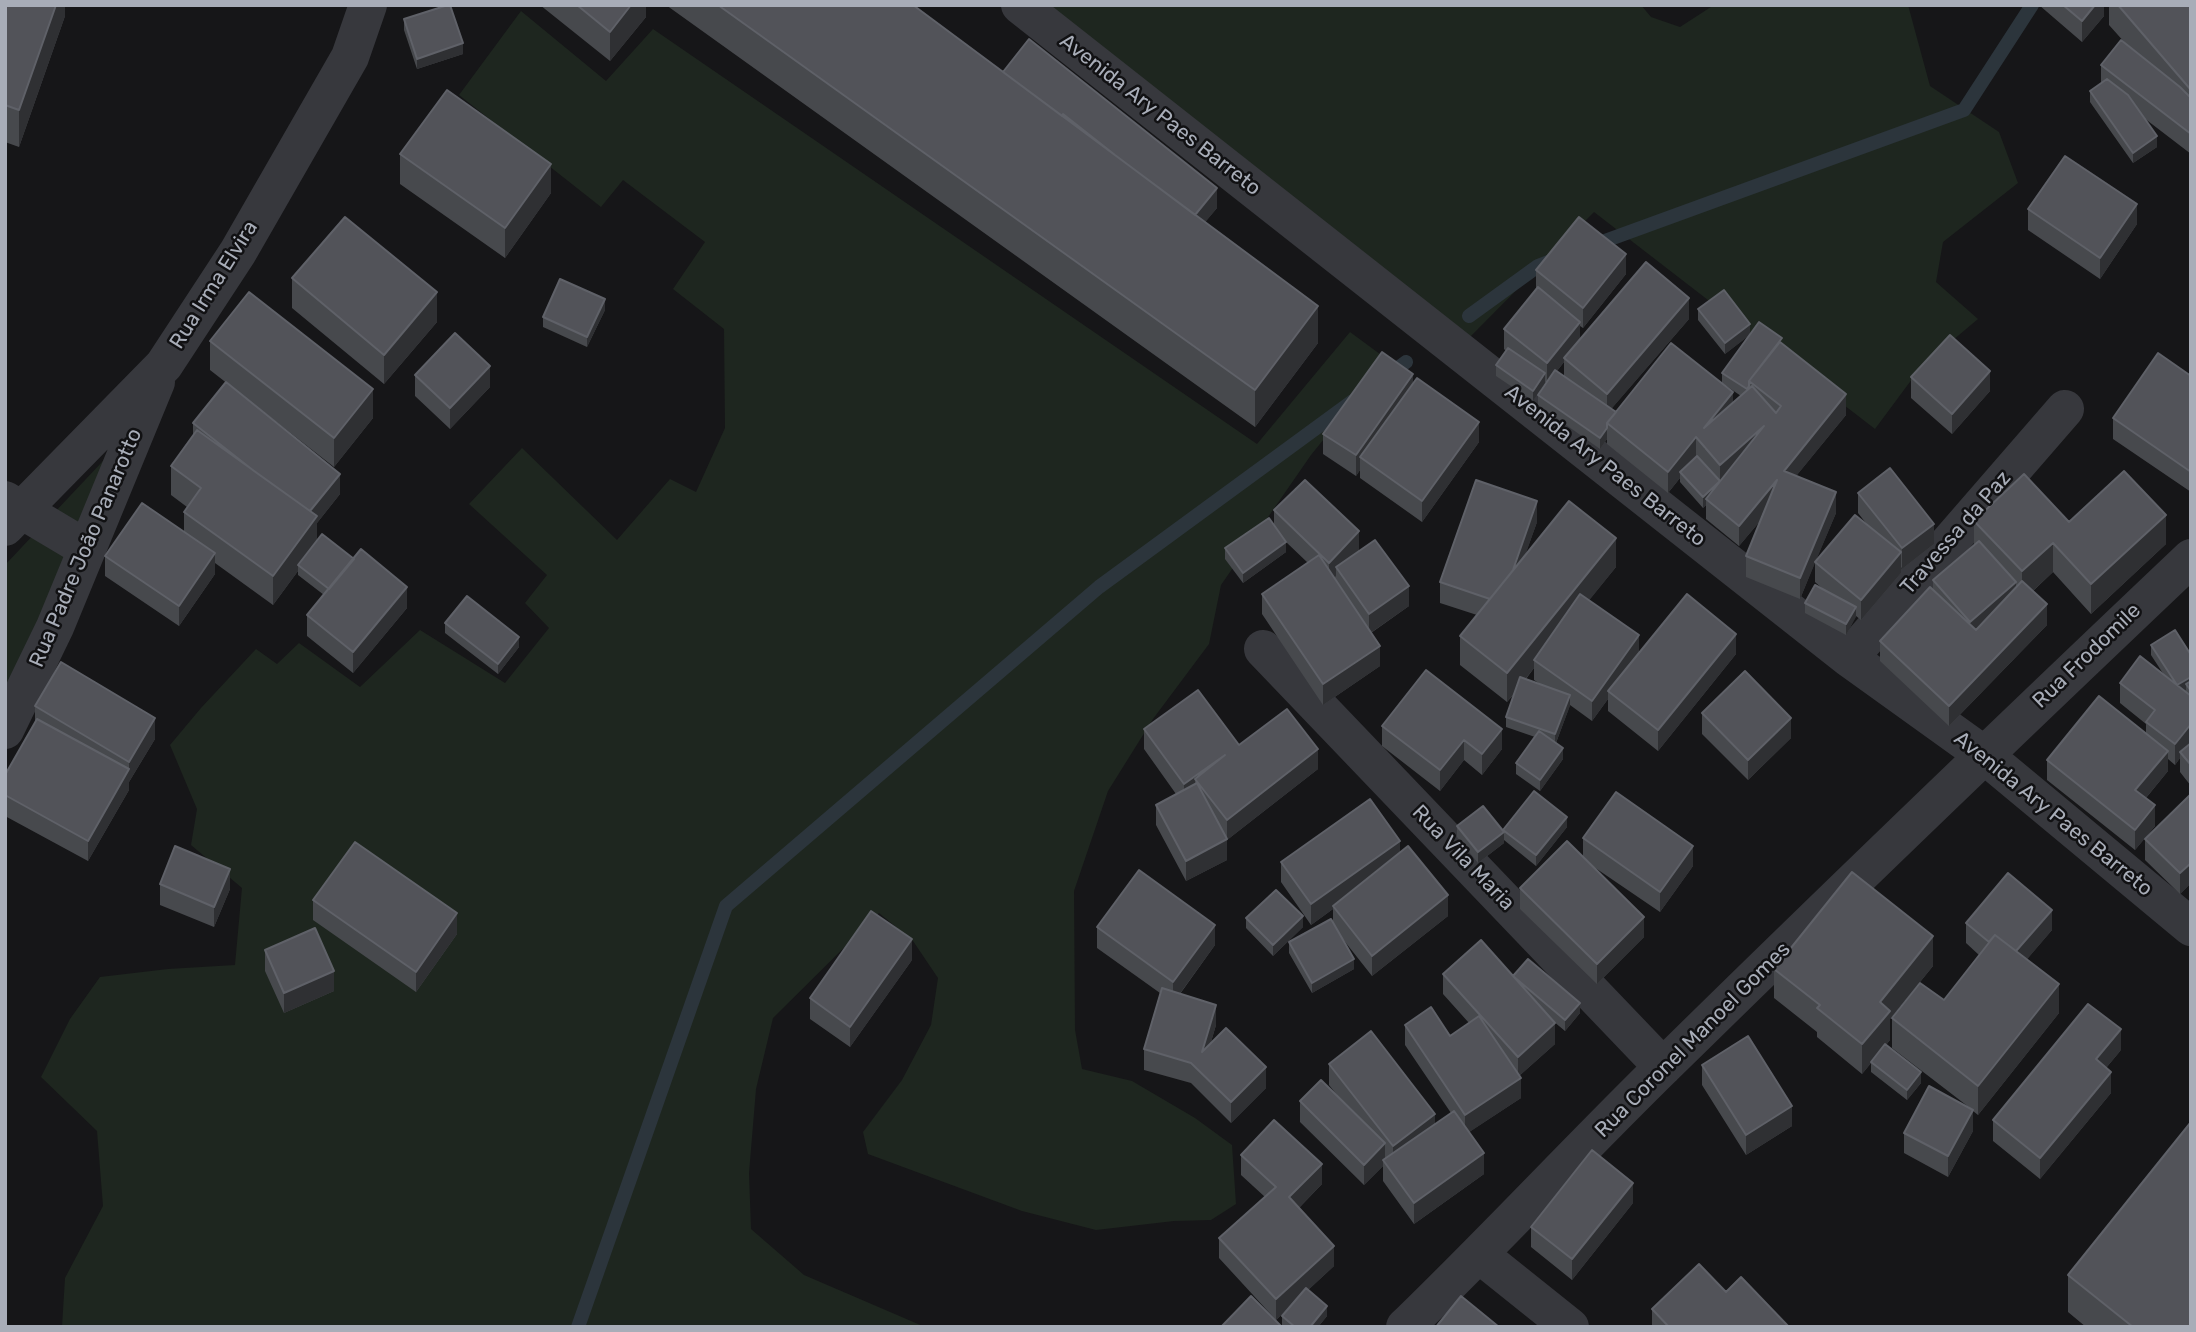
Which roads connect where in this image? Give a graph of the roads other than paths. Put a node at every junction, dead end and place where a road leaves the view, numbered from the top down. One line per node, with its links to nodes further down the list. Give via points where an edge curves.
1 (368, 5): 3 (street, Rua Irma Elvira, via 351,57 238,252)
2 (1020, 5): 9 (street, Avenida Ary Paes Barreto)
3 (164, 365): 5 (street, Rua Irma Elvira); 6 (street, Rua Padre João Panarotto)
4 (2065, 409): 9 (street, Travessa da Paz)
5 (11, 512): 6 (street)
6 (87, 549): 10 (street, Rua Padre João Panarotto)
7 (2191, 558): 11 (street, Rua Frodomile)
8 (1263, 649): 13 (street, Rua Vila Maria)
9 (1849, 658): 11 (street, Avenida Ary Paes Barreto)
10 (5, 730)
11 (1984, 755): 12 (street, Avenida Ary Paes Barreto); 13 (street, Rua Coronel Manoel Gomes)
12 (2191, 927)
13 (1663, 1067): 14 (street, Rua Coronel Manoel Gomes)
14 (1480, 1255): 15 (street, Rua Coronel Manoel Gomes); 16 (street)
15 (1405, 1327)
16 (1570, 1327)

